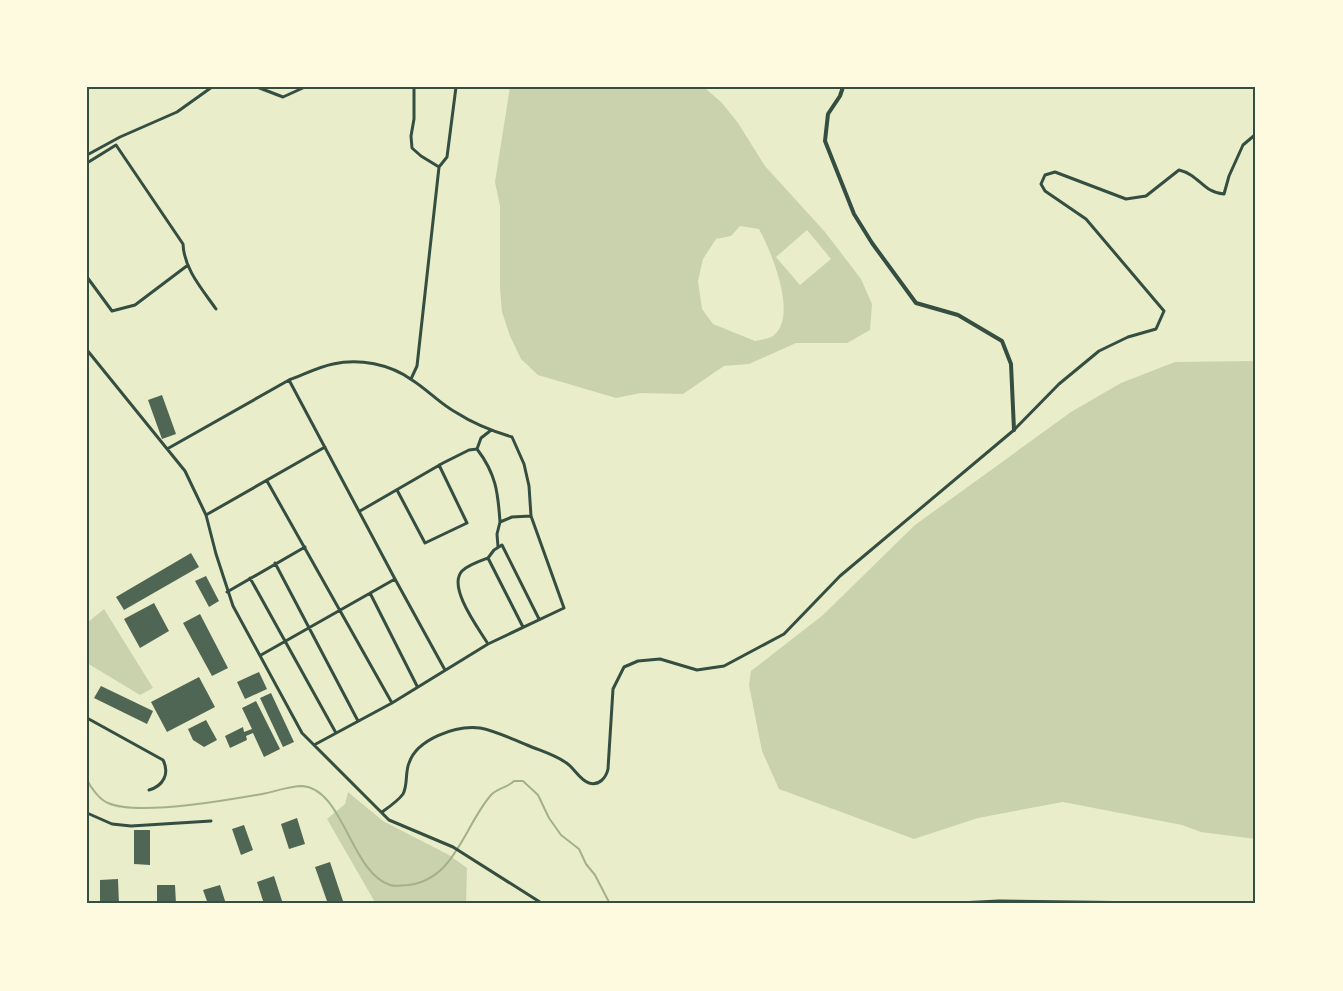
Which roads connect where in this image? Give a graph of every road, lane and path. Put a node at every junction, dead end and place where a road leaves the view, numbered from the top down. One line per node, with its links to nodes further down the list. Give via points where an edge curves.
1 (212, 87): 8 (street, via 177,112)
2 (257, 87): 3 (street, via 284,97)
3 (305, 87)
4 (414, 87): 10 (street, via 412,148)
5 (456, 87): 10 (street, via 447,157)
6 (843, 87): 17 (street, via 828,114 825,141 854,214 916,303 958,315 1002,341 1011,364)
7 (1256, 134): 17 (street, via 1243,144 1224,194 1211,193 1191,173 1179,170 1146,196 1126,199 1055,172 1045,175 1041,184 1045,191 1086,219 1164,311 1156,329 1099,351 1059,384)
8 (87, 155)
9 (87, 163): 11 (street, via 116,145 183,244)
10 (439, 167): 15 (street, via 417,366)
11 (188, 265): 12 (street, via 135,305 112,311); 13 (street)
12 (87, 277)
13 (216, 309)
14 (87, 350): 20 (street)
15 (411, 379): 16 (street, via 375,363 357,362 332,364); 18 (street, via 457,414)
16 (289, 380): 19 (street); 20 (street)
17 (1014, 430): 52 (street, via 840,576 784,634 724,666 697,670 660,659 624,667 613,689 608,769 601,782 586,782 569,764 551,753 479,728 461,729 443,734 418,749 409,761 401,797)
18 (490, 431): 21 (street, via 480,438); 27 (street, via 512,437 516,444 530,486)
19 (325, 447): 23 (street); 25 (street)
20 (167, 449): 26 (street, via 185,471)
21 (477, 449): 22 (street); 28 (street, via 495,478)
22 (439, 465): 24 (street); 24 (street, via 467,523 426,543)
23 (267, 481): 26 (street); 29 (street)
24 (397, 490): 25 (street)
25 (360, 512): 34 (street)
26 (206, 515): 35 (street)
27 (531, 516): 28 (street); 38 (street, via 564,608)
28 (500, 522): 30 (street)
29 (305, 547): 32 (street); 37 (street)
30 (498, 547): 31 (street); 38 (street, via 502,545)
31 (488, 558): 39 (street); 42 (street, via 462,570 458,591)
32 (275, 563): 33 (street); 40 (street)
33 (250, 578): 35 (street); 41 (street)
34 (395, 579): 36 (street); 44 (street)
35 (227, 591): 43 (street)
36 (370, 593): 37 (street); 45 (street)
37 (340, 612): 40 (street); 46 (street)
38 (539, 620): 39 (street)
39 (523, 627): 42 (street)
40 (310, 628): 41 (street); 48 (street)
41 (285, 642): 43 (street); 49 (street)
42 (488, 644): 44 (street)
43 (261, 656): 50 (street, via 303,733)
44 (445, 670): 45 (street)
45 (417, 686): 46 (street)
46 (392, 703): 48 (street)
47 (87, 718): 51 (street, via 163,760 164,780)
48 (358, 721): 49 (street)
49 (336, 733): 50 (street)
50 (314, 745): 52 (street)
51 (149, 790)
52 (382, 812): 55 (street, via 389,820 453,847)
53 (87, 813): 54 (street, via 112,824 131,826)
54 (211, 821)
55 (543, 904)
56 (959, 904): 57 (highway)
57 (1154, 904)

